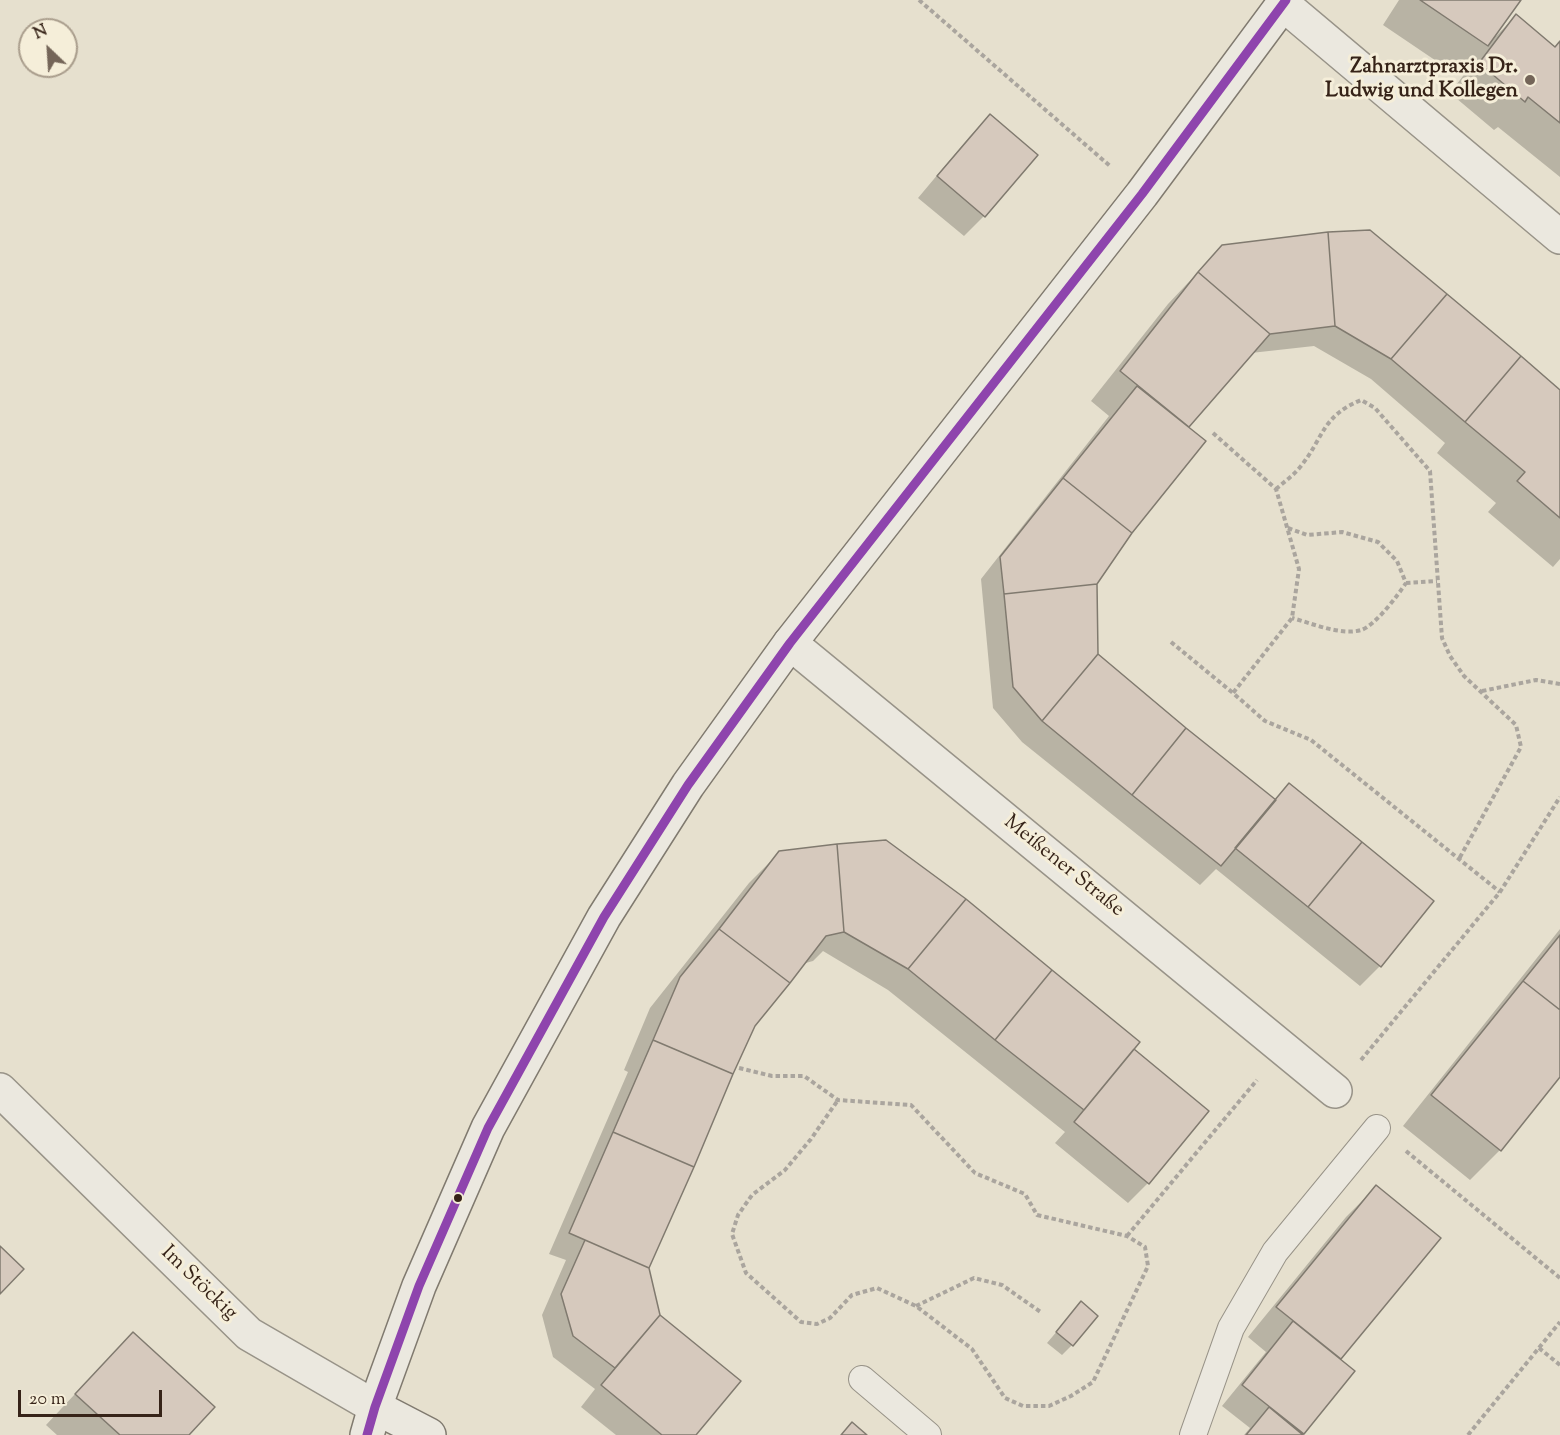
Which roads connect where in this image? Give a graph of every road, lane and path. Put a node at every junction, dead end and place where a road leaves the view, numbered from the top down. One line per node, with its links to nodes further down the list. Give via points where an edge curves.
1 (919, 0): 3 (path)
2 (1284, 2): 3 (main road); 4 (main road)
3 (1142, 194): 12 (main road)
4 (1560, 237)
5 (1213, 433): 6 (path)
6 (1276, 489): 7 (path); 8 (path, via 1300,467 1329,421 1344,407 1361,400 1375,408 1430,471)
7 (1287, 527): 9 (path, via 1307,535 1342,532 1378,542 1397,561); 10 (path, via 1299,569)
8 (1437, 581): 9 (path); 14 (path, via 1442,638 1449,656)
9 (1406, 583): 10 (path, via 1389,608 1362,630 1336,630)
10 (1292, 618): 15 (path)
11 (1171, 642): 15 (path)
12 (790, 643): 19 (main road, Meißener Straße); 33 (main road, via 688,785 604,917 493,1118 419,1286)
13 (1560, 684): 14 (path, via 1536,680)
14 (1482, 692): 17 (path, via 1516,725 1521,747)
15 (1233, 693): 17 (path, via 1265,721 1311,740)
16 (1560, 797): 18 (path)
17 (1459, 859): 18 (path)
18 (1500, 892): 22 (path)
19 (1284, 1048): 22 (main road, Meißener Straße); 25 (path)
20 (740, 1068): 23 (path, via 772,1076 804,1076)
21 (0, 1090): 33 (main road, Im Stöckig, via 249,1334)
22 (1335, 1091)
23 (838, 1101): 25 (path, via 911,1105 975,1173 1025,1194 1037,1215); 27 (path, via 785,1170 752,1195 738,1215 732,1234 746,1273 801,1322 817,1324 830,1318 852,1295 878,1288)
24 (1377, 1128): 26 (path); 36 (lane, via 1275,1252 1231,1328)
25 (1127, 1236): 27 (path, via 1145,1247 1148,1266 1093,1382 1050,1406 1023,1406 1005,1398 972,1348)
26 (1560, 1278)
27 (916, 1306): 28 (path, via 974,1278 1002,1285)
28 (1042, 1313)
29 (1560, 1322): 30 (path)
30 (1539, 1348): 31 (path); 37 (path)
31 (1560, 1365)
32 (862, 1380): 35 (lane)
33 (371, 1421): 34 (main road, Im Stöckig)
34 (429, 1435)
35 (928, 1435)
36 (1193, 1435)
37 (1468, 1435)

